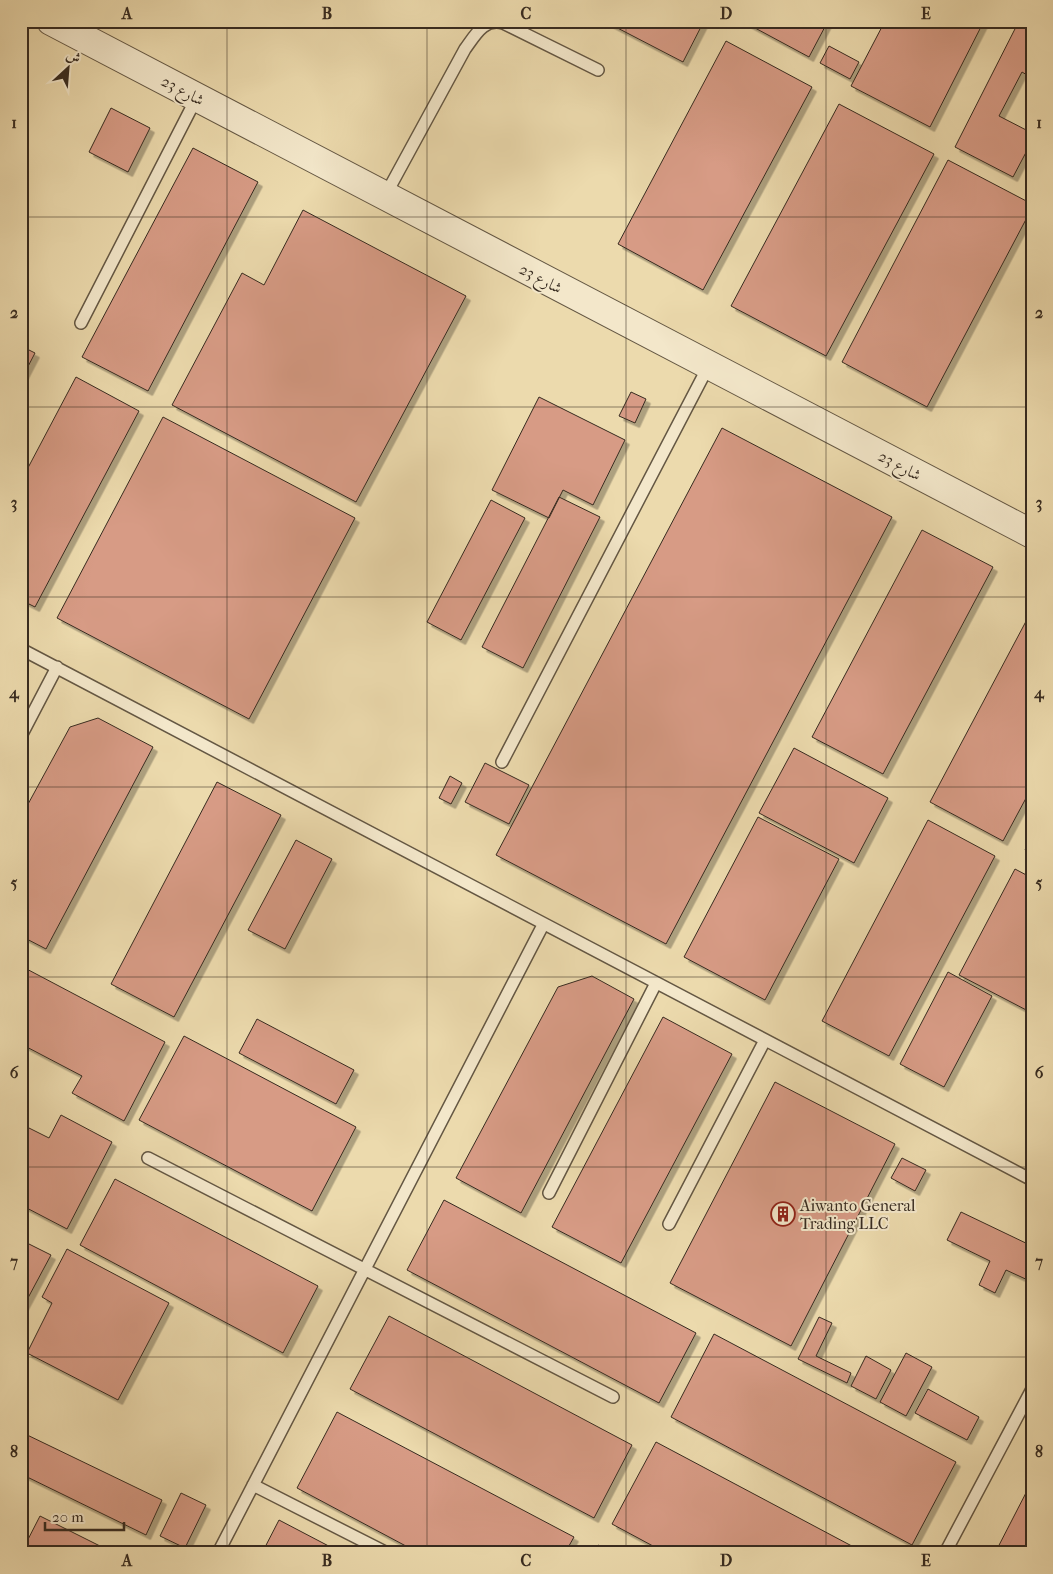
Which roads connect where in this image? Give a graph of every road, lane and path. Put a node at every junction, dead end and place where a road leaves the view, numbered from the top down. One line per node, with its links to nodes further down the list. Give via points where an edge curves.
1 (51, 21): 3 (street, شارع 23)
2 (598, 70): 4 (lane, via 502,22 487,24 465,49)
3 (198, 98): 4 (street, شارع 23); 5 (lane)
4 (385, 196): 6 (street, شارع 23)
5 (81, 323)
6 (709, 365): 7 (street, شارع 23); 11 (lane)
7 (1032, 534)
8 (21, 649): 9 (lane)
9 (57, 667): 10 (lane); 12 (lane)
10 (21, 736)
11 (502, 762)
12 (543, 925): 13 (lane); 19 (lane)
13 (656, 983): 14 (lane); 17 (lane)
14 (765, 1040): 16 (lane); 18 (lane)
15 (148, 1158): 19 (lane)
16 (1032, 1180)
17 (549, 1193)
18 (669, 1224)
19 (365, 1270): 21 (lane); 22 (lane)
20 (1032, 1389): 25 (lane)
21 (613, 1397)
22 (253, 1484): 23 (lane); 24 (lane)
23 (218, 1553)
24 (387, 1553)
25 (945, 1553)

